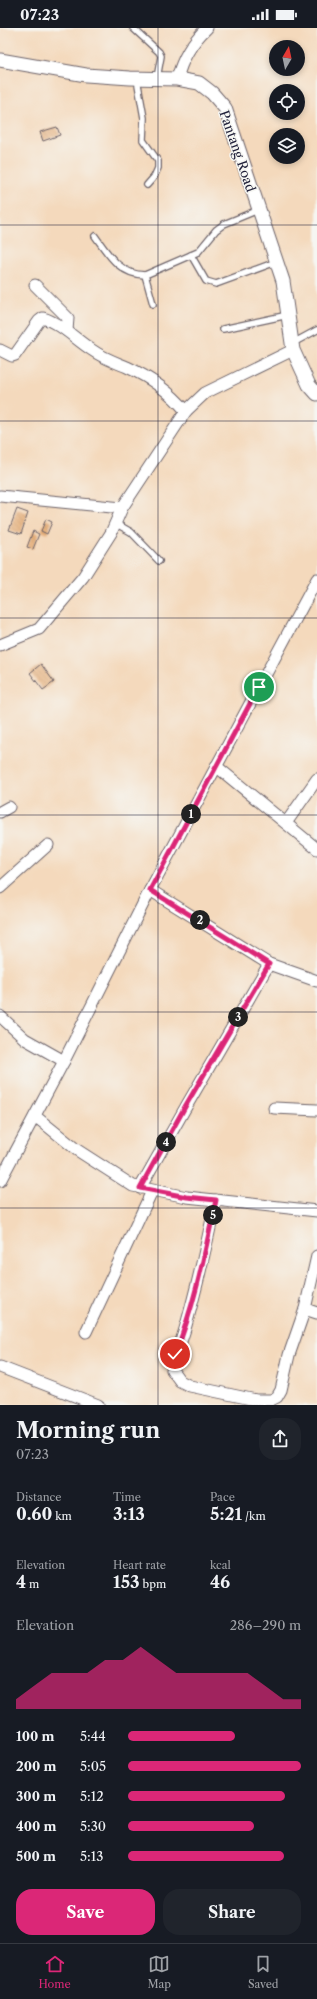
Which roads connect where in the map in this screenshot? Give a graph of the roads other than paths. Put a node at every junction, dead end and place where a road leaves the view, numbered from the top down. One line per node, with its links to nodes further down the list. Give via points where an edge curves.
1 (133, 28): 5 (lane, via 161,56)
2 (207, 28): 6 (street, via 187,52 180,65)
3 (0, 60): 4 (street, Pantang Road, via 86,75)
4 (137, 78): 5 (street, Pantang Road); 7 (lane, via 144,118 143,140 158,161 154,177)
5 (157, 78): 6 (street, Pantang Road)
6 (177, 79): 8 (street, Pantang Road, via 199,83 225,108)
7 (146, 185)
8 (258, 210): 10 (lane, via 224,224 216,230 202,249); 11 (street, Pantang Road)
9 (95, 236): 12 (lane, via 119,266 134,275)
10 (192, 255): 11 (lane, via 206,281 216,284); 12 (lane)
11 (276, 262): 15 (street, Pantang Road, via 283,281)
12 (145, 275): 14 (lane)
13 (35, 285): 18 (street, via 68,318)
14 (153, 304)
15 (288, 315): 16 (lane); 19 (street, Pantang Road)
16 (223, 329)
17 (317, 330): 19 (lane)
18 (66, 331): 20 (street, via 43,318 15,355); 22 (street, via 92,350 156,384 175,397)
19 (293, 347): 21 (street, Pantang Road, via 309,385); 22 (street, via 205,393)
20 (0, 350)
21 (317, 394)
22 (186, 411): 24 (street)
23 (0, 496): 24 (street)
24 (122, 508): 25 (street)
25 (115, 524): 26 (lane, via 132,532); 28 (street, via 83,577 39,629)
26 (160, 562)
27 (317, 579): 29 (street)
28 (0, 645)
29 (216, 766): 31 (street); 35 (street)
30 (317, 779): 31 (street)
31 (286, 823): 33 (street)
32 (48, 845): 34 (street)
33 (317, 849)
34 (0, 888)
35 (150, 890): 36 (street); 39 (street)
36 (269, 964): 37 (street); 44 (street)
37 (317, 982)
38 (0, 1016): 39 (street, via 25,1039)
39 (64, 1061): 42 (street)
40 (274, 1108): 41 (street)
41 (317, 1110)
42 (36, 1116): 43 (street); 44 (street, via 77,1150)
43 (0, 1181)
44 (140, 1188): 45 (street)
45 (152, 1191): 46 (street); 51 (street)
46 (216, 1200): 47 (street); 49 (street, via 184,1331 175,1354 172,1370 180,1381 190,1386 256,1400 271,1400 277,1397 281,1390 288,1354)
47 (317, 1211)
48 (317, 1256): 49 (street)
49 (305, 1309): 50 (street)
50 (317, 1314)
51 (86, 1332)
52 (0, 1367): 53 (street)
53 (98, 1405)

